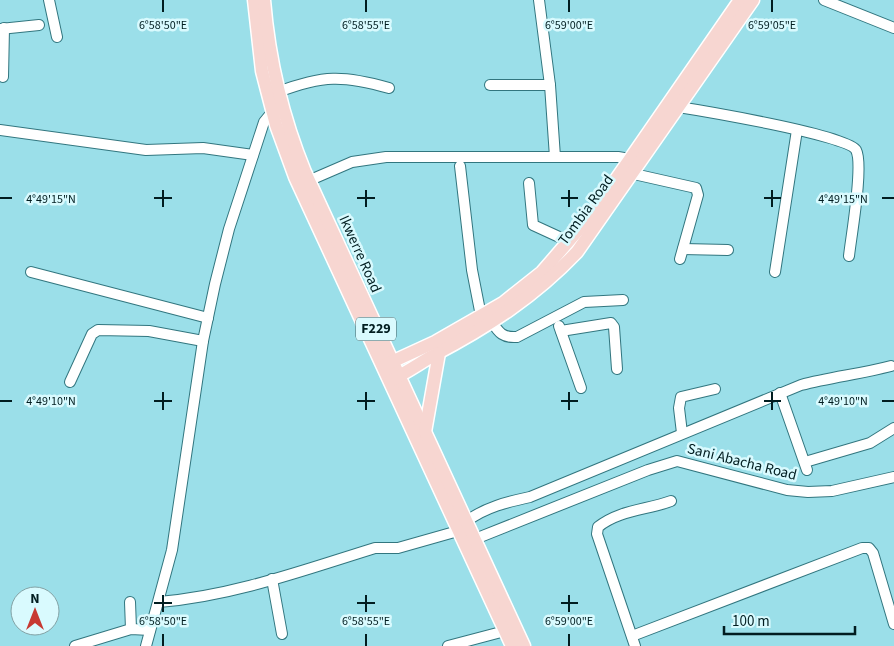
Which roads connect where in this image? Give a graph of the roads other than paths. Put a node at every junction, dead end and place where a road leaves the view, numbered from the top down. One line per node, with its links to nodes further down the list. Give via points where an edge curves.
1 (49, 0): 11 (street)
2 (254, 0): 18 (main road, Ikwerre Road / F229, via 262,71)
3 (264, 0): 16 (main road, Ikwerre Road / F229, via 269,50)
4 (539, 0): 14 (street)
5 (740, 0): 17 (main road, Tombia Road)
6 (752, 0): 17 (main road, Tombia Road)
7 (824, 0): 9 (street)
8 (39, 25): 10 (street)
9 (894, 28)
10 (2, 29): 12 (street)
11 (57, 37)
12 (4, 77)
13 (490, 85): 14 (street)
14 (550, 85): 22 (street)
15 (389, 88): 16 (street, via 356,79 326,78)
16 (278, 92): 18 (main road, Ikwerre Road / F229)
17 (672, 106): 20 (street); 23 (main road, Tombia Road)
18 (277, 110): 21 (street, via 264,122); 26 (main road, Ikwerre Road / F229); 42 (main road, Ikwerre Road / F229, via 295,177)
19 (0, 130): 21 (street, via 146,150 203,148)
20 (796, 130): 30 (street, via 846,142 855,148 858,156 857,184); 32 (street)
21 (252, 155): 35 (street, via 229,229)
22 (555, 157): 23 (street); 26 (street, via 370,159 335,168)
23 (635, 160): 25 (main road, Tombia Road)
24 (460, 166): 36 (street, via 472,270)
25 (627, 172): 28 (main road, Tombia Road); 29 (street, via 696,188 698,195 682,254); 36 (main road, Tombia Road, via 577,252 543,286)
26 (308, 181): 39 (main road, Ikwerre Road / F229)
27 (530, 183): 28 (street, via 533,225)
28 (570, 242): 36 (main road, Tombia Road, via 522,290)
29 (728, 250)
30 (849, 256)
31 (31, 272): 35 (street)
32 (776, 272)
33 (623, 300): 34 (street, via 589,300)
34 (556, 317): 36 (street, via 517,337 508,338); 37 (street)
35 (208, 318): 38 (street)
36 (486, 319): 40 (main road, Tombia Road); 41 (main road, Tombia Road)
37 (561, 331): 44 (street, via 611,323 614,326); 47 (street)
38 (203, 341): 46 (street, via 149,331 98,330 92,334); 60 (street, via 182,498)
39 (384, 348): 41 (main road, via 401,355); 42 (main road, Ikwerre Road / F229)
40 (439, 353): 45 (main road, Tombia Road); 51 (main road)
41 (410, 354): 42 (main road, Tombia Road)
42 (387, 365): 45 (main road, Ikwerre Road / F229)
43 (891, 366): 49 (street, via 836,376)
44 (617, 369)
45 (393, 378): 51 (main road, Ikwerre Road / F229); 56 (main road, Ikwerre Road / F229)
46 (70, 382)
47 (581, 388)
48 (715, 388): 52 (street, via 681,397)
49 (780, 393): 50 (street, via 806,466 870,443); 52 (street)
50 (894, 428)
51 (425, 432): 55 (main road, Ikwerre Road / F229)
52 (682, 433): 55 (street, via 530,497 480,511)
53 (894, 477): 57 (street, Sani Abacha Road, via 832,491 808,492 787,490 677,461)
54 (672, 501): 66 (street, via 633,510 598,527 597,534)
55 (466, 521): 57 (main road, Ikwerre Road / F229)
56 (458, 531): 58 (street, via 398,548 374,548); 64 (main road, Ikwerre Road / F229)
57 (475, 539): 71 (main road, Ikwerre Road / F229)
58 (272, 579): 60 (street, via 196,599); 65 (street)
59 (130, 602): 62 (street)
60 (159, 602): 63 (street)
61 (894, 624): 66 (street, via 873,553 869,548 862,548)
62 (131, 629): 63 (street); 67 (street)
63 (150, 630): 68 (street)
64 (506, 632): 69 (street); 70 (main road, Ikwerre Road / F229)
65 (282, 634)
66 (633, 641)
67 (75, 646)
68 (146, 646)
69 (448, 646)
70 (511, 646)
71 (524, 646)

